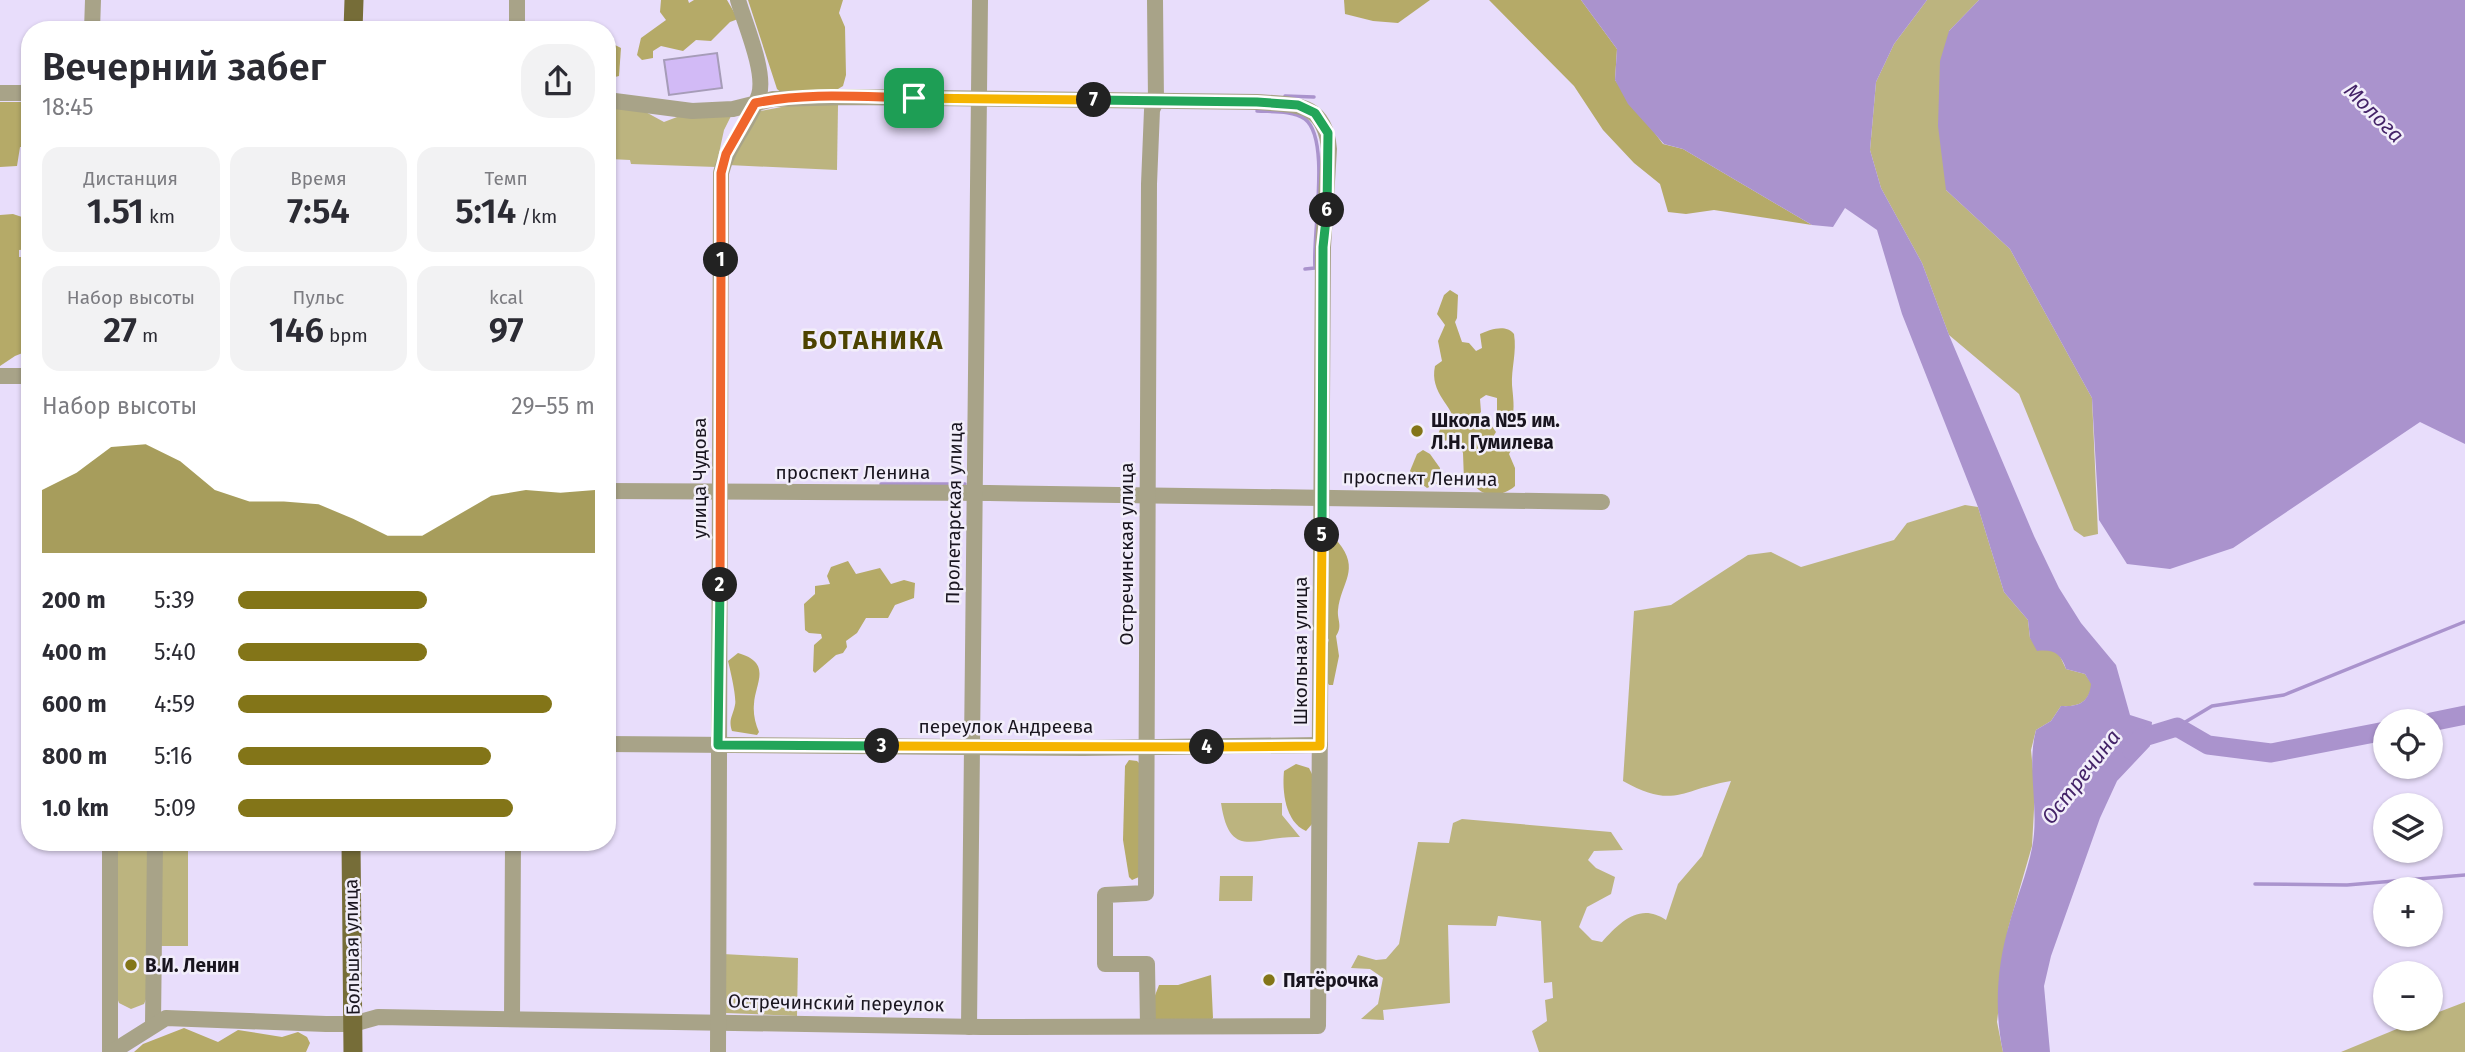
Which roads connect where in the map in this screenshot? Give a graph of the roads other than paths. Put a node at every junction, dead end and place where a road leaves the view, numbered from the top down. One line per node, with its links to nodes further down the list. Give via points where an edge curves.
1 (93, 0): 7 (street)
2 (354, 0): 8 (main road)
3 (517, 0): 9 (street)
4 (738, 0): 15 (street, улица Чудова, via 761,82)
5 (979, 0): 12 (street, Пролетарская улица)
6 (1155, 0): 14 (street, Остречинская улица)
7 (92, 21)
8 (353, 21)
9 (517, 21)
10 (0, 93): 11 (street)
11 (21, 93)
12 (978, 99): 14 (street); 15 (street, via 849,97); 20 (street, Пролетарская улица)
13 (616, 101): 15 (street, via 692,111)
14 (1156, 102): 21 (street, Остречинская улица, via 1149,184); 22 (street, Школьная улица, via 1298,105 1315,113 1328,133)
15 (755, 103): 19 (street, улица Чудова, via 726,154 721,173)
16 (0, 376): 17 (street)
17 (21, 376)
18 (616, 491): 19 (street, проспект Ленина)
19 (720, 492): 20 (street, проспект Ленина); 25 (street, улица Чудова)
20 (975, 493): 21 (street, проспект Ленина); 27 (street, Пролетарская улица)
21 (1148, 496): 22 (street, проспект Ленина); 28 (street, Остречинская улица)
22 (1322, 497): 23 (street, проспект Ленина); 26 (street, Школьная улица)
23 (1602, 502)
24 (616, 744): 25 (street, переулок Андреева)
25 (718, 745): 27 (street, переулок Андреева); 34 (street, улица Чудова)
26 (1320, 746): 28 (street, переулок Андреева); 38 (street, Школьная улица)
27 (972, 747): 28 (street, переулок Андреева); 39 (street, Пролетарская улица)
28 (1147, 748): 37 (street, Остречинская улица, via 1146,893 1105,895 1105,964 1147,964)
29 (110, 851): 40 (street)
30 (155, 851): 35 (street)
31 (351, 851): 36 (main road, Большая улица)
32 (513, 851): 33 (street)
33 (512, 1018): 34 (street, Остречинский переулок); 36 (street, Остречинский переулок, via 379,1017)
34 (718, 1023): 39 (street, Остречинский переулок); 42 (street, улица Чудова)
35 (153, 1024): 36 (street, Остречинский переулок, via 166,1018); 40 (street)
36 (354, 1024): 41 (main road, Большая улица)
37 (1148, 1026): 38 (street, Остречинский переулок); 39 (street, Остречинский переулок)
38 (1318, 1026)
39 (969, 1027)
40 (111, 1052)
41 (353, 1052)
42 (718, 1052)

